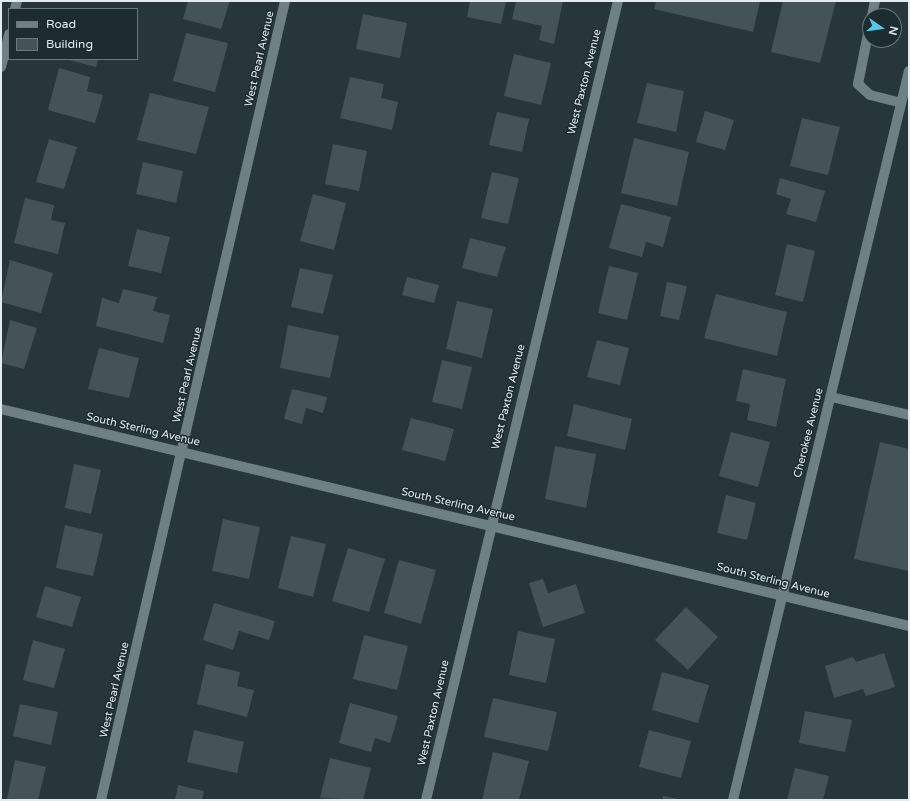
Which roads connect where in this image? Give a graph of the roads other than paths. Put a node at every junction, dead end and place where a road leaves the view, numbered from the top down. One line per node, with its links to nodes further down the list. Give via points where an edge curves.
1 (285, 1): 11 (street, West Pearl Avenue)
2 (618, 1): 12 (street, West Paxton Avenue)
3 (8, 38): 5 (street)
4 (865, 48): 7 (street, via 858,84 870,95)
5 (1, 67)
6 (909, 71): 7 (street, Cherokee Avenue)
7 (902, 103): 8 (street, Cherokee Avenue)
8 (831, 397): 10 (street); 13 (street, Cherokee Avenue)
9 (1, 409): 11 (street, South Sterling Avenue)
10 (909, 415)
11 (183, 452): 12 (street, South Sterling Avenue); 15 (street, West Pearl Avenue)
12 (490, 525): 13 (street, South Sterling Avenue); 16 (street, West Paxton Avenue)
13 (781, 595): 14 (street, South Sterling Avenue); 17 (street, Cherokee Avenue)
14 (909, 626)
15 (101, 800)
16 (426, 800)
17 (733, 800)

